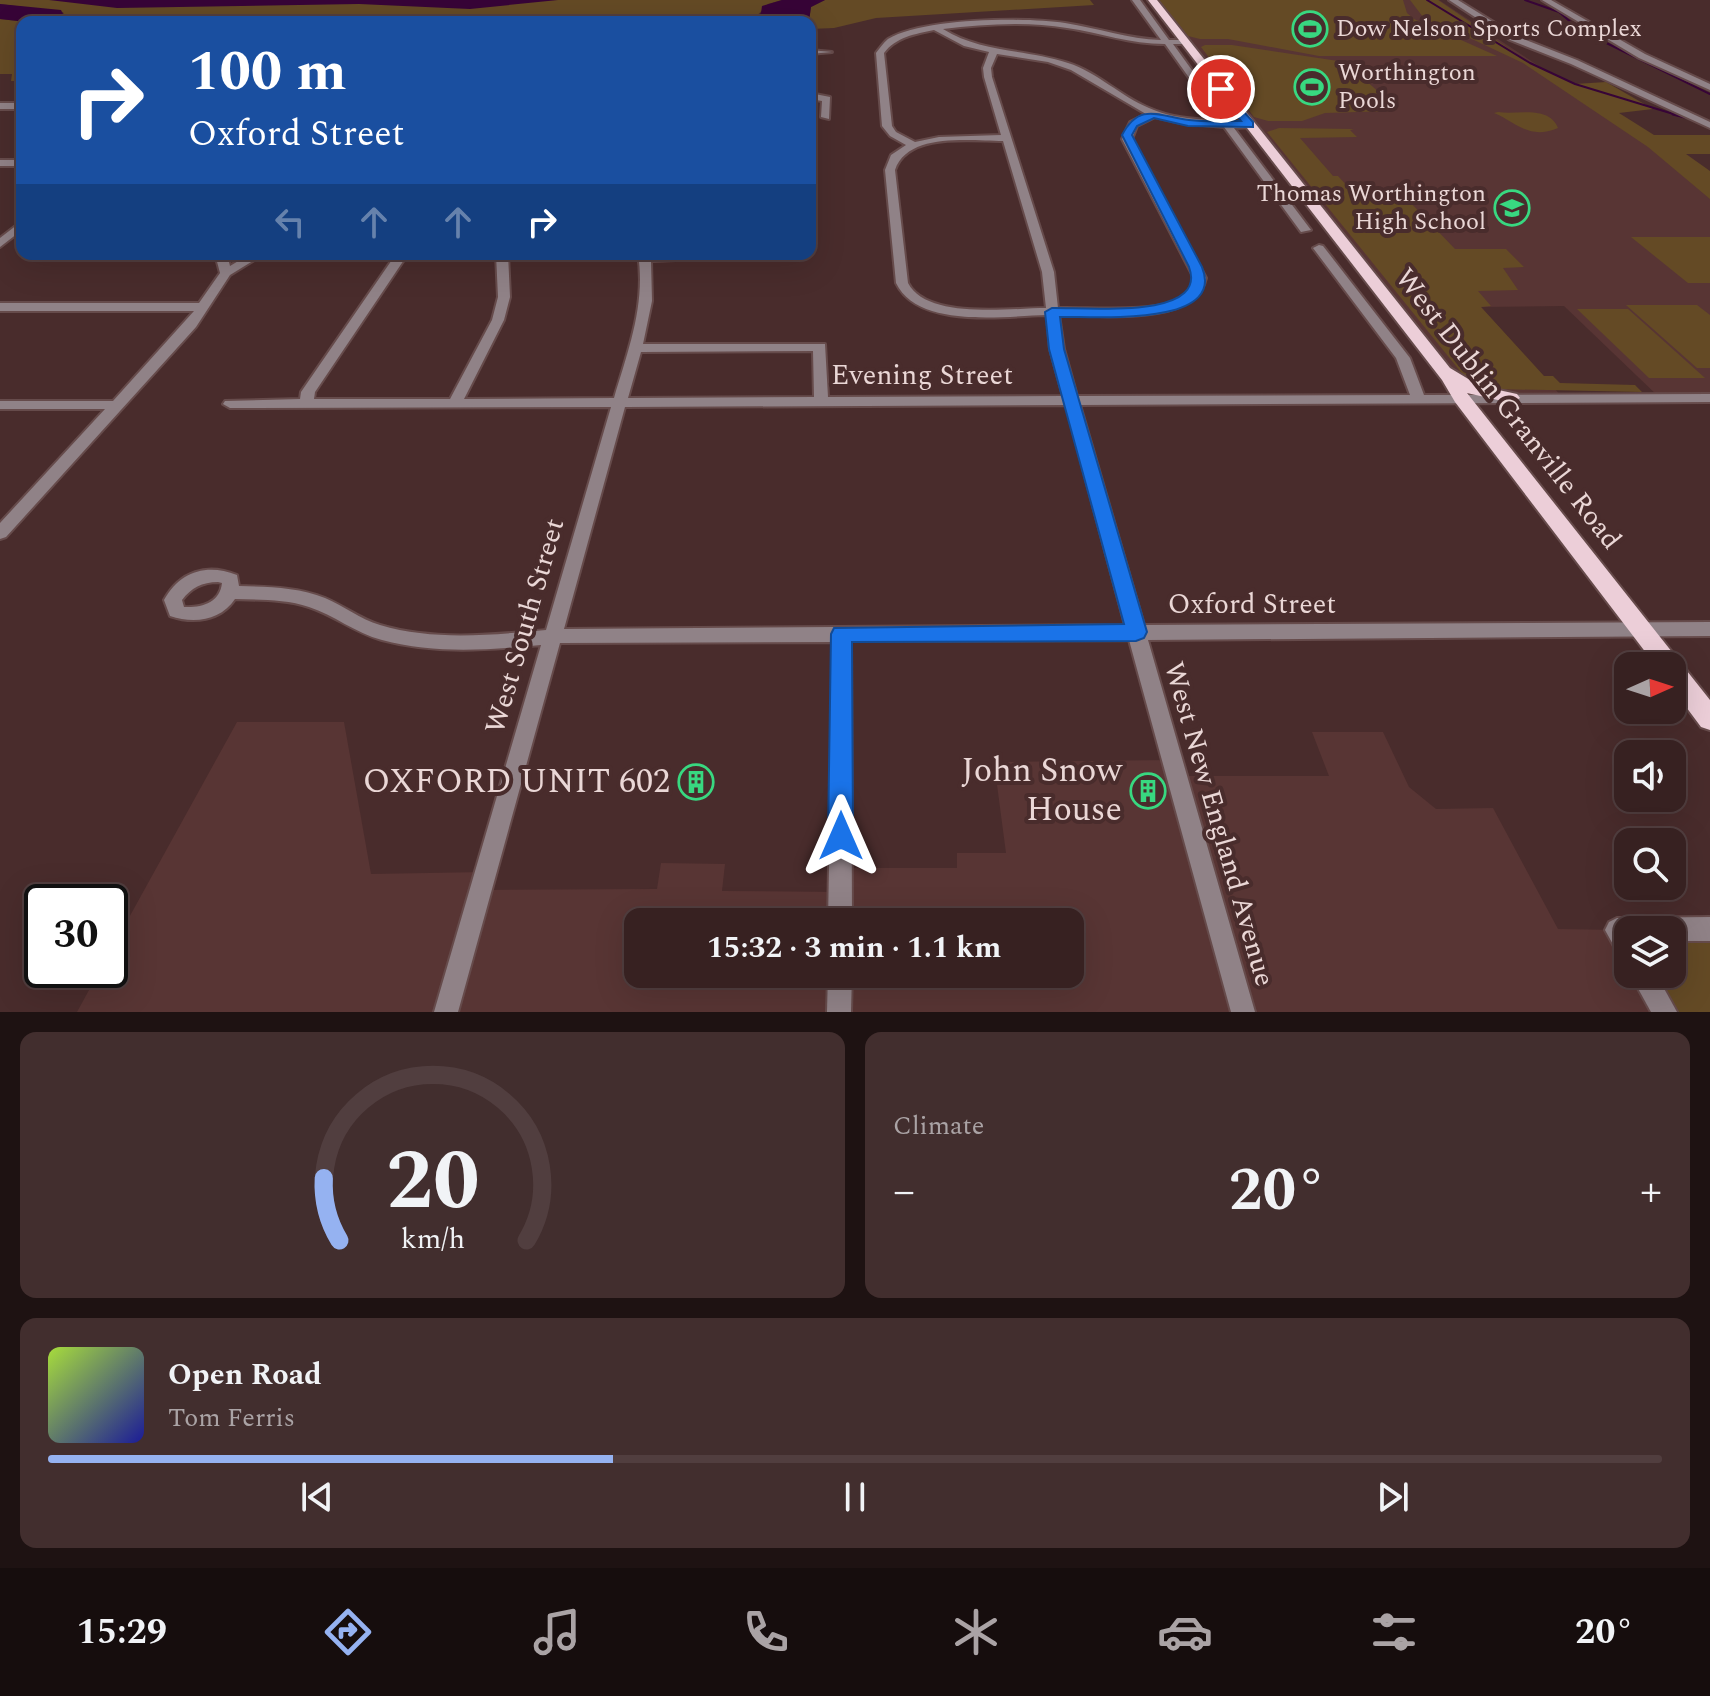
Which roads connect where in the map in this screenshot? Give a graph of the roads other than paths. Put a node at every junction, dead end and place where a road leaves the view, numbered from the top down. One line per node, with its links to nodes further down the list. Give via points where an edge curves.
1 (1136, 0): 6 (street)
2 (1152, 0): 7 (main road, West Dublin Granville Road)
3 (1453, 0): 18 (street, via 1513,38)
4 (1546, 0): 12 (street, via 1642,56)
5 (937, 29): 6 (street, via 1040,23); 8 (street, via 963,45); 20 (street, via 900,36 881,49 887,126)
6 (1166, 42): 7 (street); 11 (street)
7 (1185, 42): 17 (main road, West Dublin Granville Road)
8 (994, 51): 14 (street, via 1068,65); 19 (street, West New England Avenue, via 988,77)
9 (816, 52): 10 (street)
10 (828, 52)
11 (1198, 84)
12 (1710, 87)
13 (816, 97): 15 (street, via 827,99)
14 (1153, 114): 16 (street); 33 (street, via 1133,124 1127,139 1200,278 1197,291 1170,308)
15 (826, 117)
16 (1227, 125): 17 (street); 21 (street)
17 (1249, 125): 35 (main road, West Dublin Granville Road)
18 (1710, 125)
19 (1007, 138): 20 (street); 33 (street, West New England Avenue, via 1048,272)
20 (913, 145): 33 (street, via 895,156 890,170 906,291 922,303 956,313)
21 (1305, 230)
22 (16, 231): 23 (street)
23 (0, 244)
24 (1319, 248): 36 (street, via 1403,358)
25 (223, 260): 30 (street)
26 (248, 260): 30 (street)
27 (398, 260): 45 (street, via 308,392)
28 (502, 260): 42 (street, via 504,297 498,320)
29 (644, 260): 34 (street, West South Street, via 646,305)
30 (226, 273): 32 (street)
31 (0, 307): 32 (street)
32 (205, 307): 47 (street)
33 (1052, 312): 40 (street, West New England Avenue)
34 (635, 348): 41 (street, via 820,347); 43 (street, West South Street)
35 (1438, 364): 37 (main road, West Dublin Granville Road); 38 (main road, via 1474,390)
36 (1418, 398): 37 (street, Evening Street); 40 (street, Evening Street)
37 (1461, 398): 38 (street, Evening Street); 51 (main road, West Dublin Granville Road)
38 (1511, 398): 39 (street, Evening Street)
39 (1710, 398)
40 (1070, 401): 41 (street, Evening Street); 52 (street, West New England Avenue)
41 (821, 402): 43 (street, Evening Street)
42 (455, 403): 43 (street, Evening Street); 45 (street, Evening Street)
43 (620, 403): 54 (street, West South Street)
44 (230, 404): 45 (street, Evening Street)
45 (306, 404)
46 (0, 405): 47 (street)
47 (117, 405): 48 (street)
48 (0, 533)
49 (231, 592): 54 (street, Oxford Street, via 315,602 379,632 426,641 469,644)
50 (1710, 629): 51 (street, Oxford Street)
51 (1641, 630): 52 (street, Oxford Street); 55 (main road, West Dublin Granville Road)
52 (1136, 632): 53 (street, Oxford Street); 65 (street, West New England Avenue)
53 (842, 634): 54 (street, Oxford Street); 58 (street)
54 (554, 636): 63 (street, West South Street)
55 (1658, 652)
56 (1686, 688): 57 (main road, West Dublin Granville Road)
57 (1710, 719)
58 (840, 908)
59 (1686, 929): 60 (street)
60 (1710, 929)
61 (840, 988): 64 (street)
62 (1650, 988): 66 (street)
63 (446, 1012)
64 (839, 1012)
65 (1243, 1012)
66 (1665, 1012)

